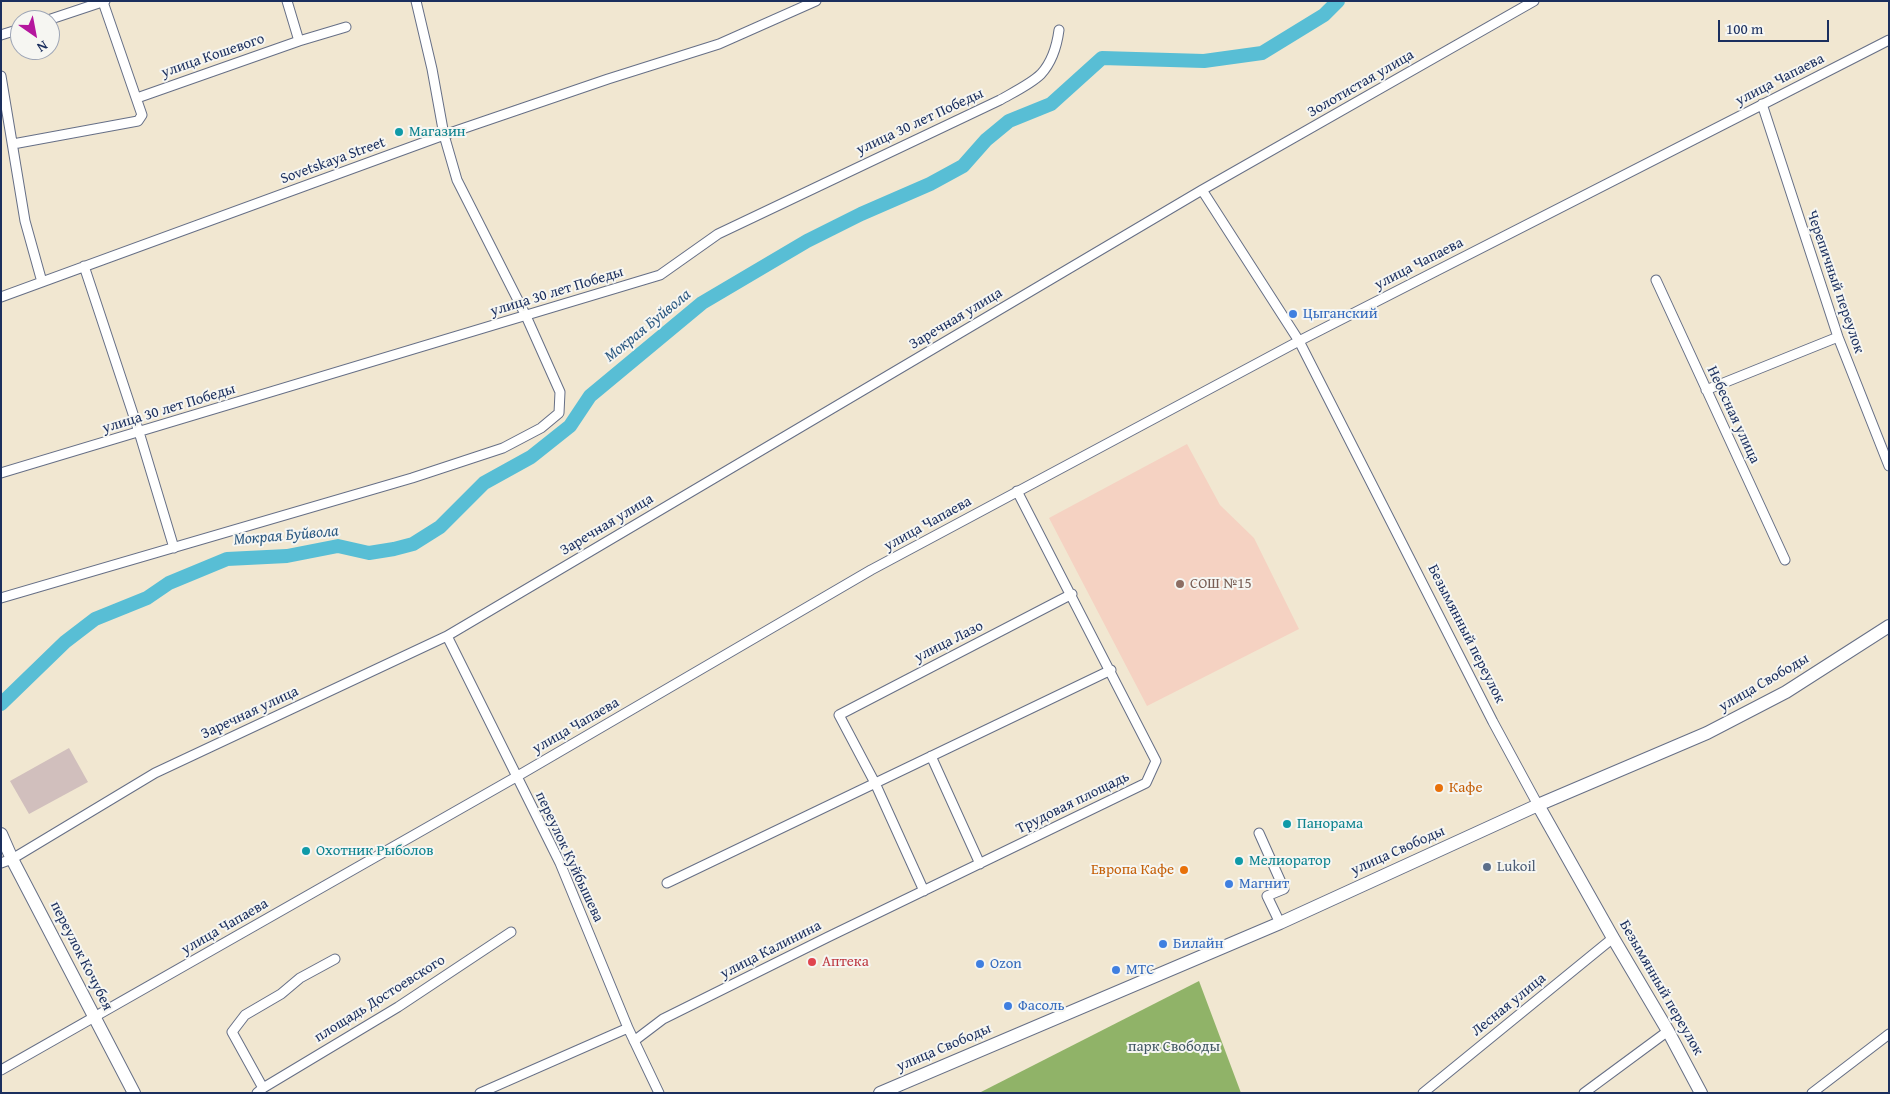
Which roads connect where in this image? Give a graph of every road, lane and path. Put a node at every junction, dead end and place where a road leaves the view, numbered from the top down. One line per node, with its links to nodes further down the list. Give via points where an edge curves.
1 (286, 1): 10 (street)
2 (416, 1): 14 (street)
3 (816, 1): 14 (street, Sovetskaya Street, via 718,44)
4 (1534, 1): 16 (street, Золотистая улица)
5 (104, 2): 6 (street); 12 (street)
6 (60, 16)
7 (346, 27): 10 (street, улица Кошевого)
8 (1059, 30): 21 (street, улица 30 лет Победы, via 1056,49 1041,74 1000,100 718,234 660,275)
9 (1889, 40): 13 (street, улица Чапаева)
10 (299, 41): 12 (street, улица Кошевого)
11 (1, 76): 15 (street)
12 (136, 98): 15 (street, via 142,115 138,121)
13 (1762, 104): 22 (street, Черепичный переулок); 23 (street, улица Чапаева)
14 (444, 135): 17 (street, Sovetskaya Street); 21 (street, via 457,180)
15 (13, 144): 19 (street, via 26,221)
16 (1202, 190): 23 (street, Безымянный переулок); 34 (street, Заречная улица)
17 (84, 266): 19 (street, Sovetskaya Street); 25 (street)
18 (1656, 280): 24 (street, Небесная улица)
19 (42, 282): 20 (street, Sovetskaya Street)
20 (1, 297)
21 (526, 316): 25 (street, улица 30 лет Победы); 29 (street, via 560,392 559,413 541,428 503,448 412,478)
22 (1838, 337): 24 (street); 26 (street, Черепичный переулок)
23 (1299, 341): 28 (street, улица Чапаева); 39 (street, Безымянный переулок, via 1484,706)
24 (1706, 390): 30 (street, Небесная улица)
25 (139, 432): 27 (street, улица 30 лет Победы); 29 (street)
26 (1889, 466)
27 (1, 473)
28 (1017, 491): 31 (street, Трудовая площадь); 37 (street, улица Чапаева, via 871,570)
29 (174, 548): 32 (street)
30 (1785, 560)
31 (1072, 594): 35 (street, Трудовая площадь); 38 (street, улица Лазо, via 839,715)
32 (1, 598)
33 (1889, 626): 39 (main road, улица Свободы, via 1786,692 1708,733)
34 (447, 636): 37 (street, переулок Куйбышева); 42 (street, Заречная улица, via 155,773)
35 (1111, 670): 36 (street); 43 (street, Трудовая площадь, via 1156,761 1146,783)
36 (931, 756): 38 (street); 43 (street)
37 (516, 777): 50 (street, улица Чапаева); 51 (street, переулок Куйбышева, via 560,863)
38 (875, 783): 44 (street); 45 (street)
39 (1538, 805): 46 (main road, улица Свободы); 48 (main road, Безымянный переулок)
40 (1259, 832): 46 (street, via 1284,889 1267,896)
41 (1, 834): 42 (main road, переулок Кочубея)
42 (7, 861): 50 (main road, переулок Кочубея)
43 (980, 864): 45 (street, Трудовая площадь)
44 (667, 883)
45 (924, 891): 54 (street, улица Калинина, via 663,1019)
46 (1280, 923): 60 (main road, улица Свободы)
47 (511, 932): 56 (street, площадь Достоевского, via 398,1007)
48 (1613, 938): 52 (main road, Безымянный переулок); 61 (street, Лесная улица)
49 (335, 959): 56 (street, площадь Достоевского, via 245,1015 232,1032)
50 (94, 1018): 55 (street, улица Чапаева); 57 (main road, переулок Кочубея)
51 (628, 1028): 54 (street, переулок Куйбышева); 58 (street)
52 (1668, 1031): 62 (street); 63 (main road, Безымянный переулок)
53 (1889, 1034): 64 (street)
54 (634, 1041): 59 (street, переулок Куйбышева)
55 (1, 1070)
56 (260, 1090)
57 (134, 1093)
58 (480, 1093)
59 (658, 1093)
60 (880, 1093)
61 (1423, 1093)
62 (1584, 1093)
63 (1702, 1093)
64 (1812, 1093)

